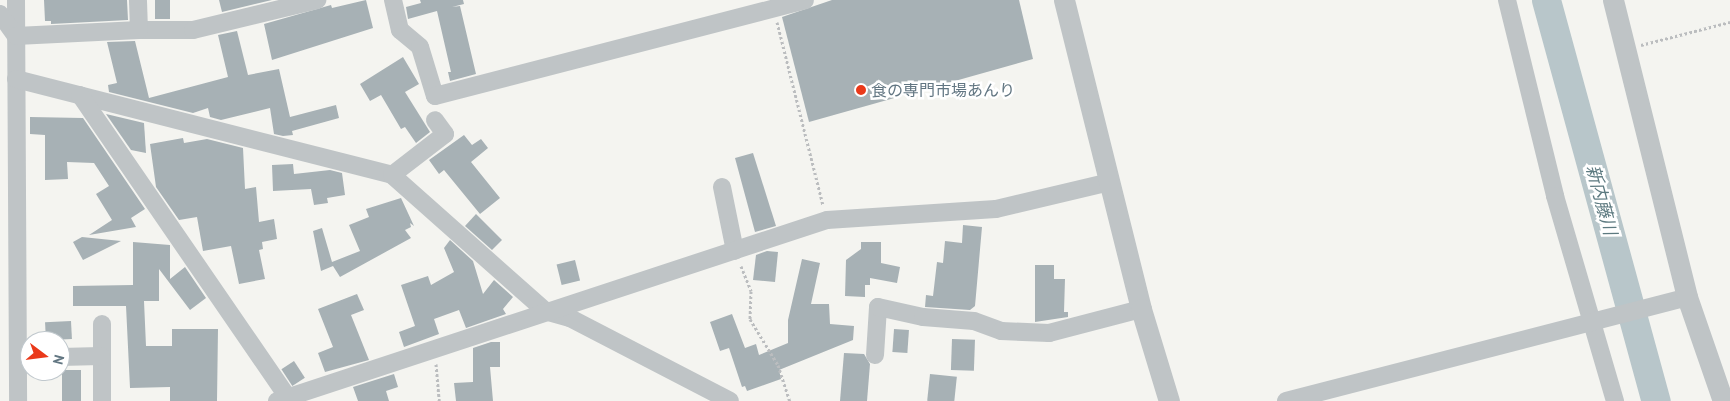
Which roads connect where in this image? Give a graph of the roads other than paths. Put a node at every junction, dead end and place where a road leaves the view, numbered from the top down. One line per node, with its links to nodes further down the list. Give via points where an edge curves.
1 (16, 0): 11 (street)
2 (138, 0): 10 (street)
3 (317, 0): 10 (street, via 193,30)
4 (393, 0): 5 (street, via 400,30 420,47 435,96)
5 (805, 0)
6 (1064, 0): 16 (street)
7 (1506, 0): 23 (street, via 1555,196)
8 (1613, 0): 19 (street)
9 (0, 14): 11 (street)
10 (139, 30): 11 (street)
11 (16, 36): 12 (street)
12 (16, 79): 13 (street); 24 (street)
13 (80, 95): 15 (street); 29 (street)
14 (435, 120): 15 (street, via 445,134)
15 (392, 175): 21 (street)
16 (1110, 182): 18 (street, via 996,209 827,220); 20 (street)
17 (722, 187): 18 (street)
18 (735, 251): 21 (street)
19 (1687, 297): 23 (street); 36 (street)
20 (1141, 309): 25 (street, via 1049,333 1001,331 974,321 923,317 878,306); 33 (street)
21 (545, 311): 29 (street); 32 (street, via 570,318)
22 (102, 324): 26 (street)
23 (1592, 324): 34 (street); 35 (street)
24 (22, 331)
25 (875, 355)
26 (101, 356): 27 (street); 31 (street)
27 (70, 357)
28 (20, 381): 30 (street)
29 (285, 400)
30 (18, 401)
31 (102, 401)
32 (730, 401)
33 (1169, 401)
34 (1286, 401)
35 (1615, 401)
36 (1722, 401)

